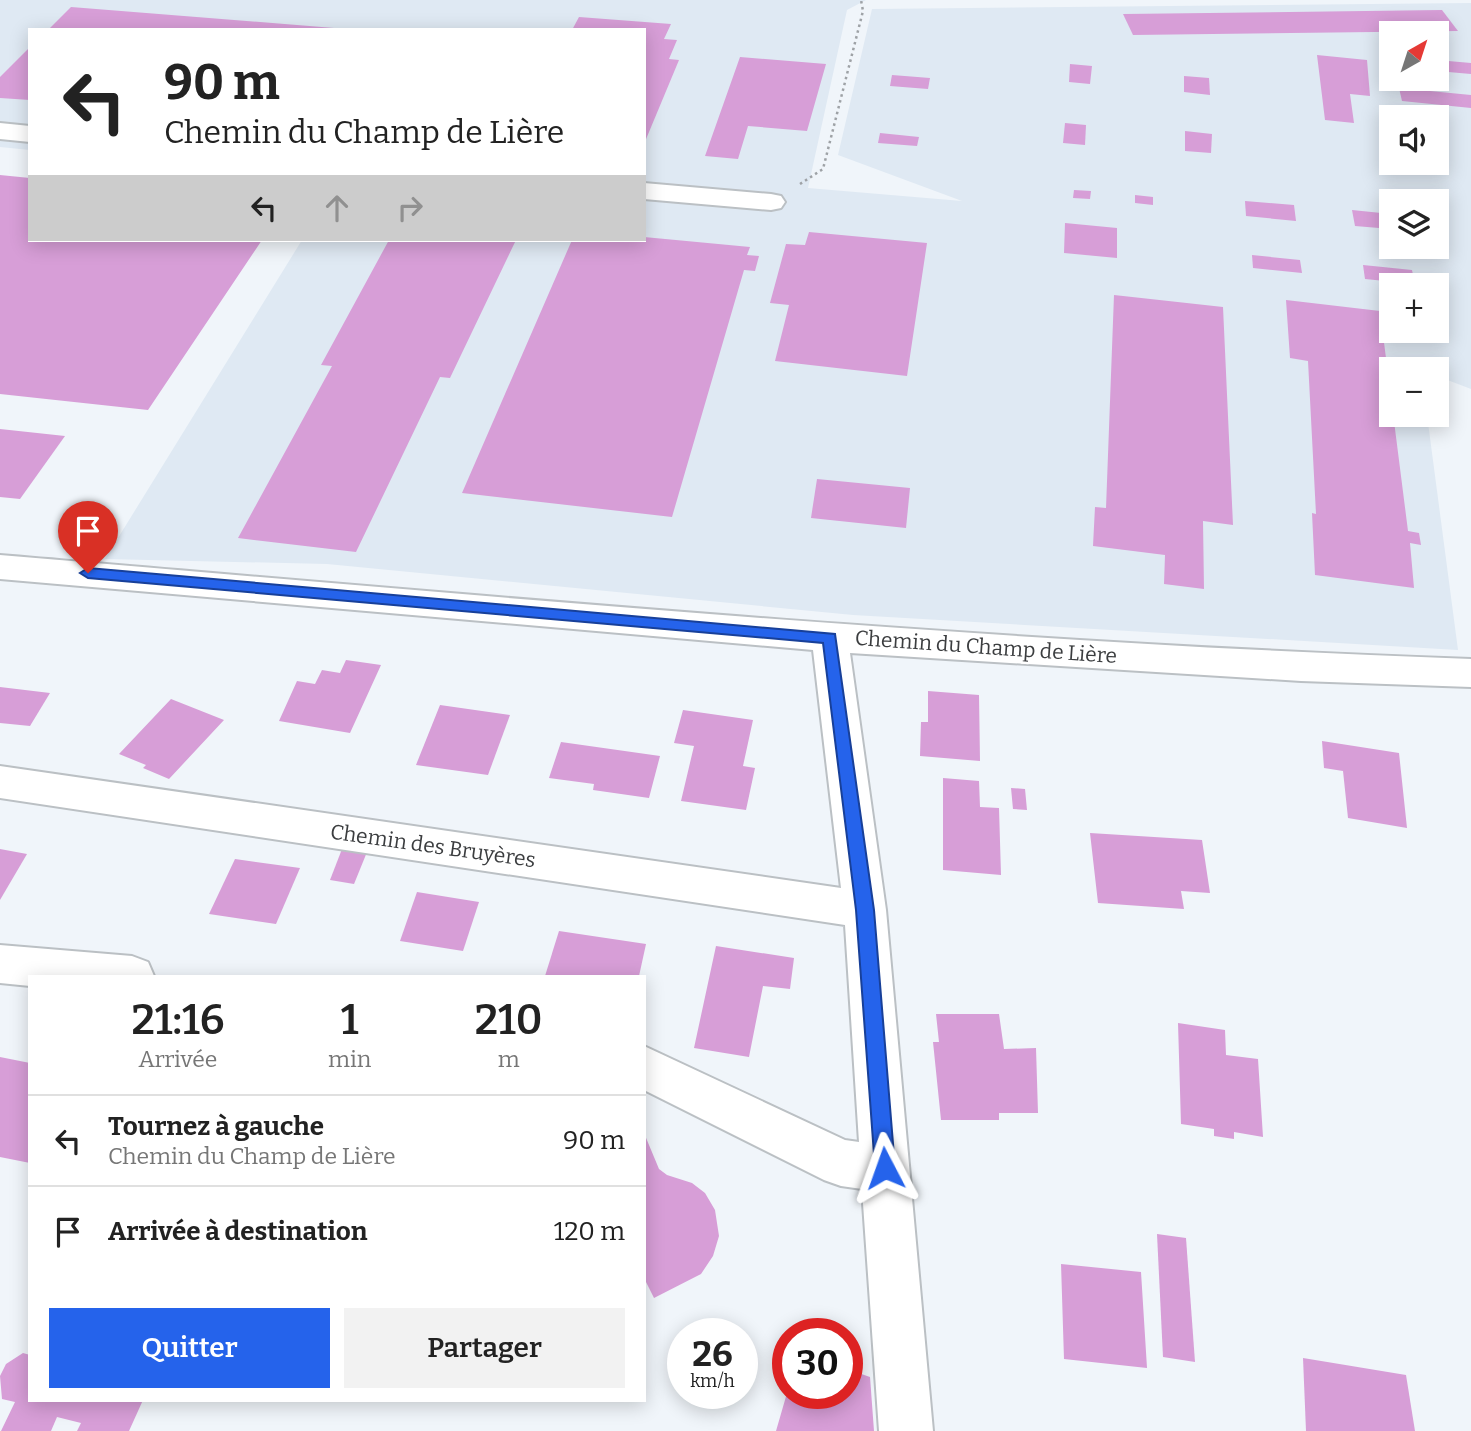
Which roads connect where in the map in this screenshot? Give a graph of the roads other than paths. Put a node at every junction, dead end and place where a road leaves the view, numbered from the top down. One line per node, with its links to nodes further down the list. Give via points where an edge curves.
1 (0, 131): 2 (street)
2 (28, 134)
3 (646, 191): 4 (street)
4 (771, 202)
5 (0, 567): 6 (street, Chemin du Champ de Lière)
6 (830, 638): 7 (street, Chemin du Champ de Lière); 9 (street)
7 (1471, 673)
8 (0, 782): 9 (street, Chemin des Bruyères)
9 (865, 910): 13 (street)
10 (0, 964): 11 (street)
11 (121, 975)
12 (646, 1068): 13 (street, via 841,1163)
13 (885, 1168): 14 (street)
14 (905, 1431)

